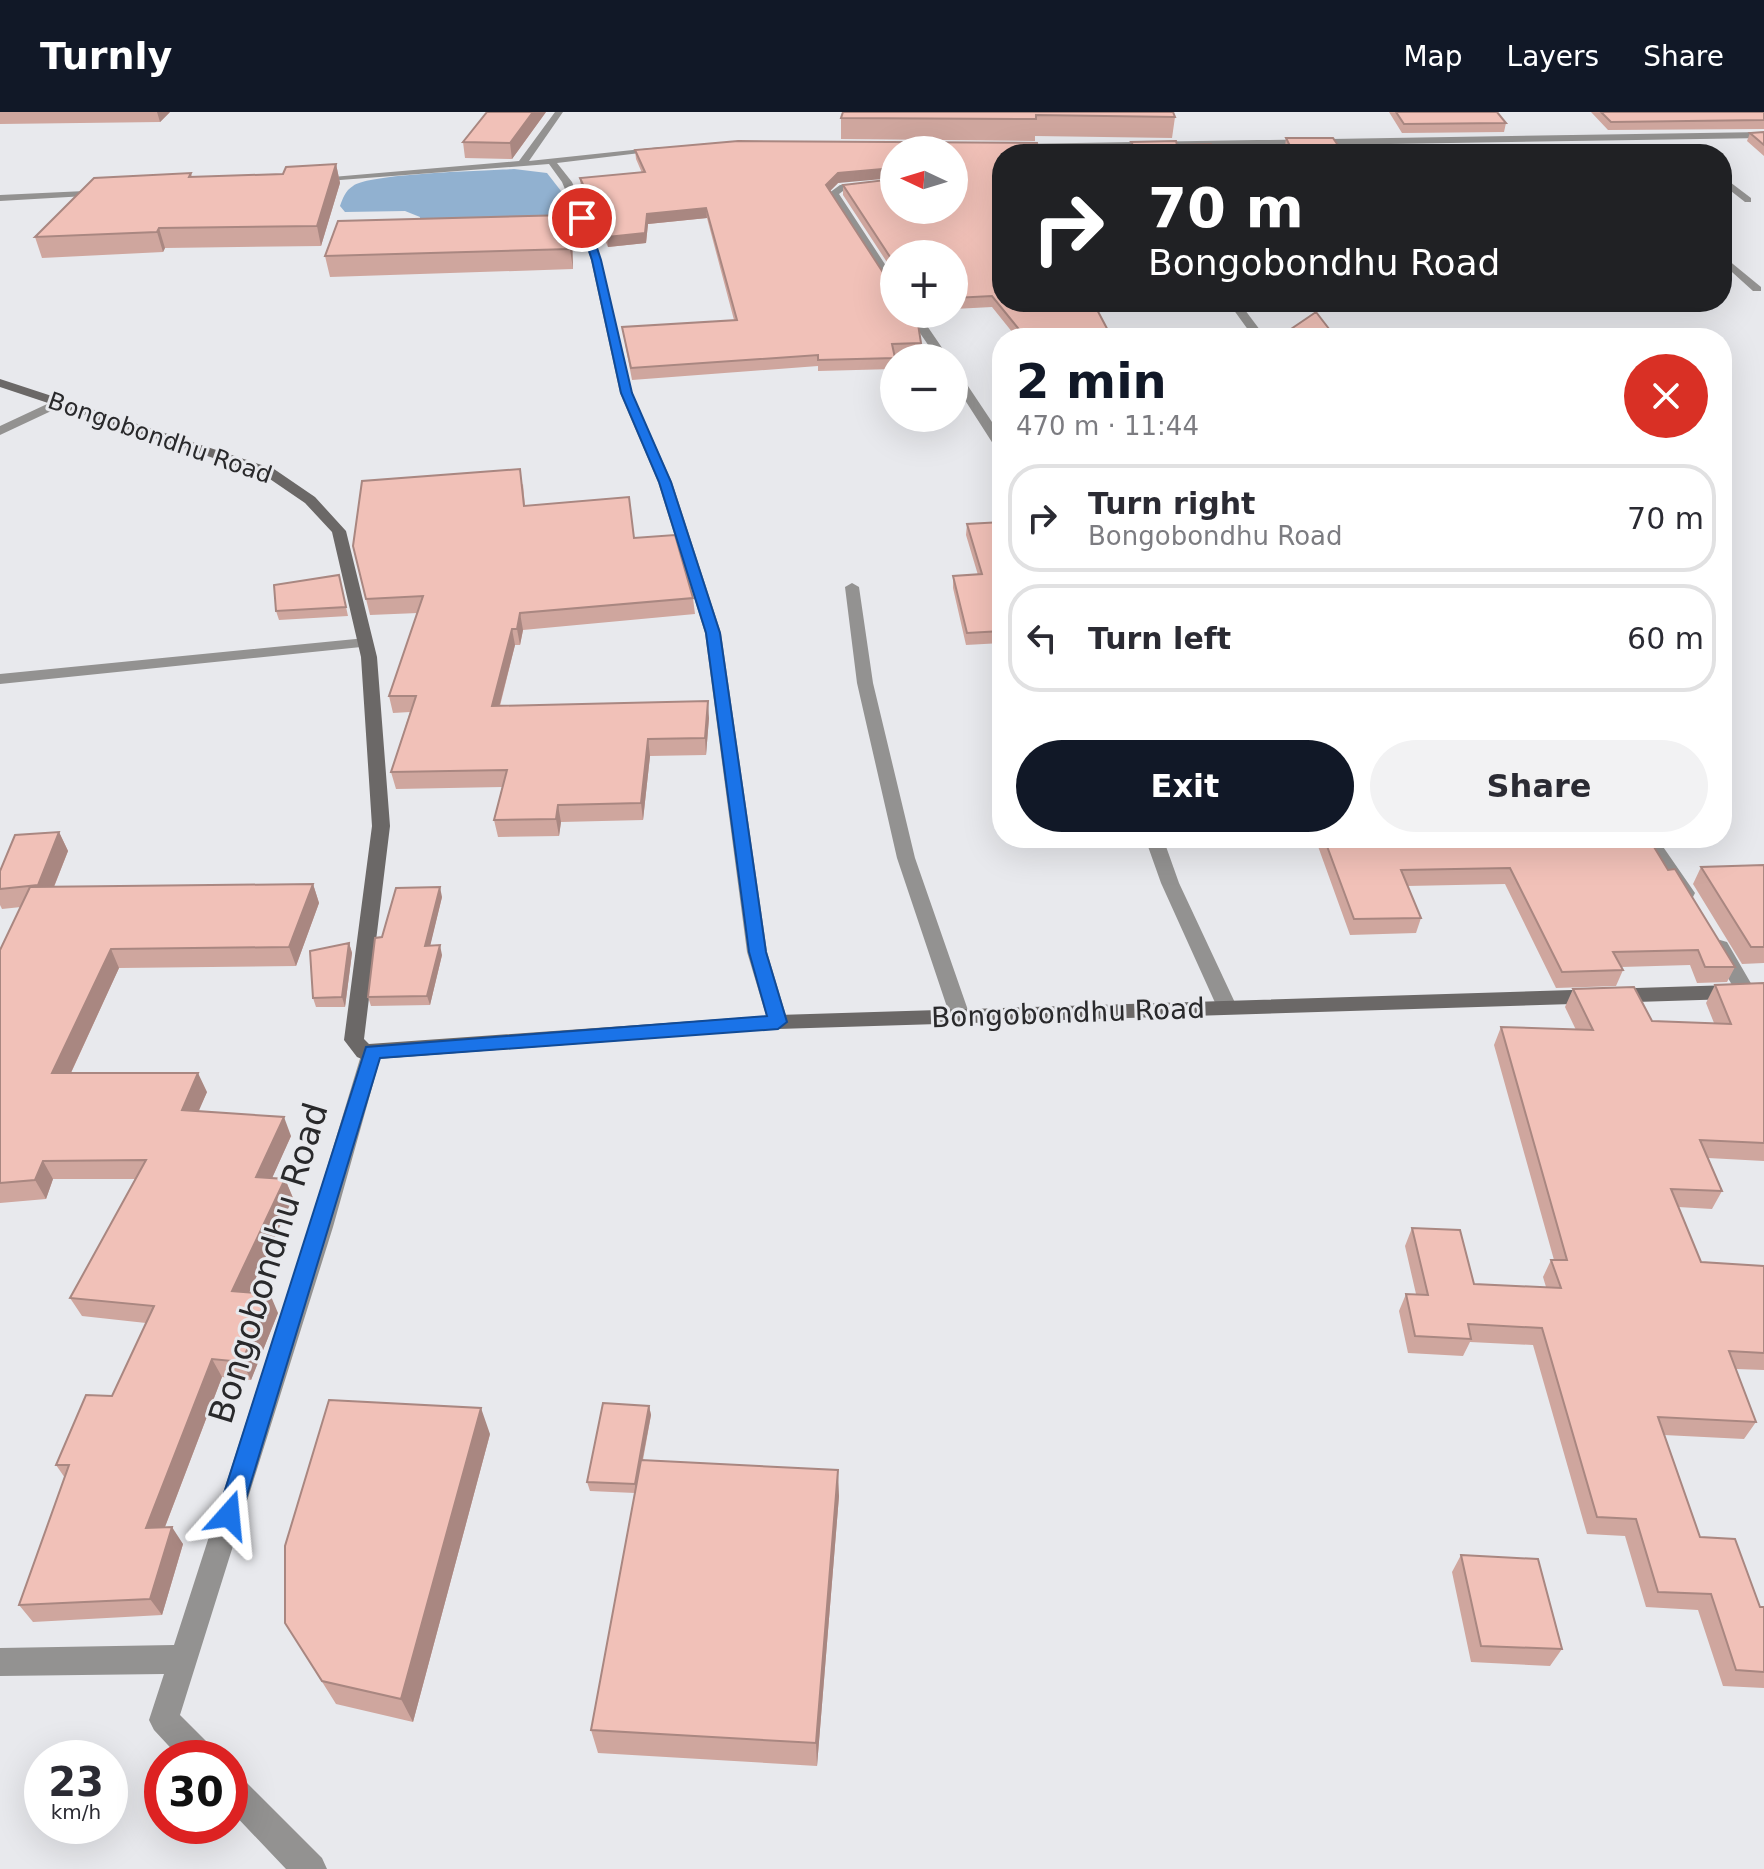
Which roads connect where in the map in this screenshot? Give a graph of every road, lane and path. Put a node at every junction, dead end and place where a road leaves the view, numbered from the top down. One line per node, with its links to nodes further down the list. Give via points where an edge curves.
1 (559, 112): 10 (street)
2 (1671, 136): 3 (street); 4 (street); 7 (street)
3 (1763, 136)
4 (1585, 137): 5 (street); 6 (street)
5 (1334, 144)
6 (1593, 144)
7 (1681, 144)
8 (679, 148): 9 (street)
9 (551, 161): 10 (street); 33 (street, via 567,182 582,218 626,393 665,482 713,633 757,952)
10 (522, 164): 11 (street)
11 (303, 180)
12 (880, 184): 17 (street, via 834,193)
13 (1732, 187): 16 (street)
14 (122, 191): 15 (street)
15 (0, 198)
16 (1748, 200)
17 (880, 264)
18 (1732, 267): 19 (street)
19 (1757, 289)
20 (0, 383): 22 (street, Bongobondhu Road)
21 (968, 395): 24 (street)
22 (60, 402): 23 (street); 26 (street, Bongobondhu Road, via 269,472 310,500 339,531)
23 (0, 431)
24 (992, 432)
25 (852, 587): 32 (street, via 865,683 906,858)
26 (366, 643): 27 (street); 34 (street, Bongobondhu Road, via 381,826 354,1040 359,1049)
27 (0, 679)
28 (1158, 848): 31 (street)
29 (1655, 848): 30 (street)
30 (1755, 992): 31 (street, Bongobondhu Road)
31 (1227, 1007): 32 (street, Bongobondhu Road)
32 (960, 1016): 33 (street, Bongobondhu Road)
33 (778, 1022): 34 (street, Bongobondhu Road)
34 (372, 1052): 35 (street, Bongobondhu Road)
35 (184, 1659): 36 (street); 37 (street, Bongobondhu Road, via 164,1720)
36 (0, 1662)
37 (183, 1740)
38 (248, 1807): 39 (street)
39 (311, 1869)

